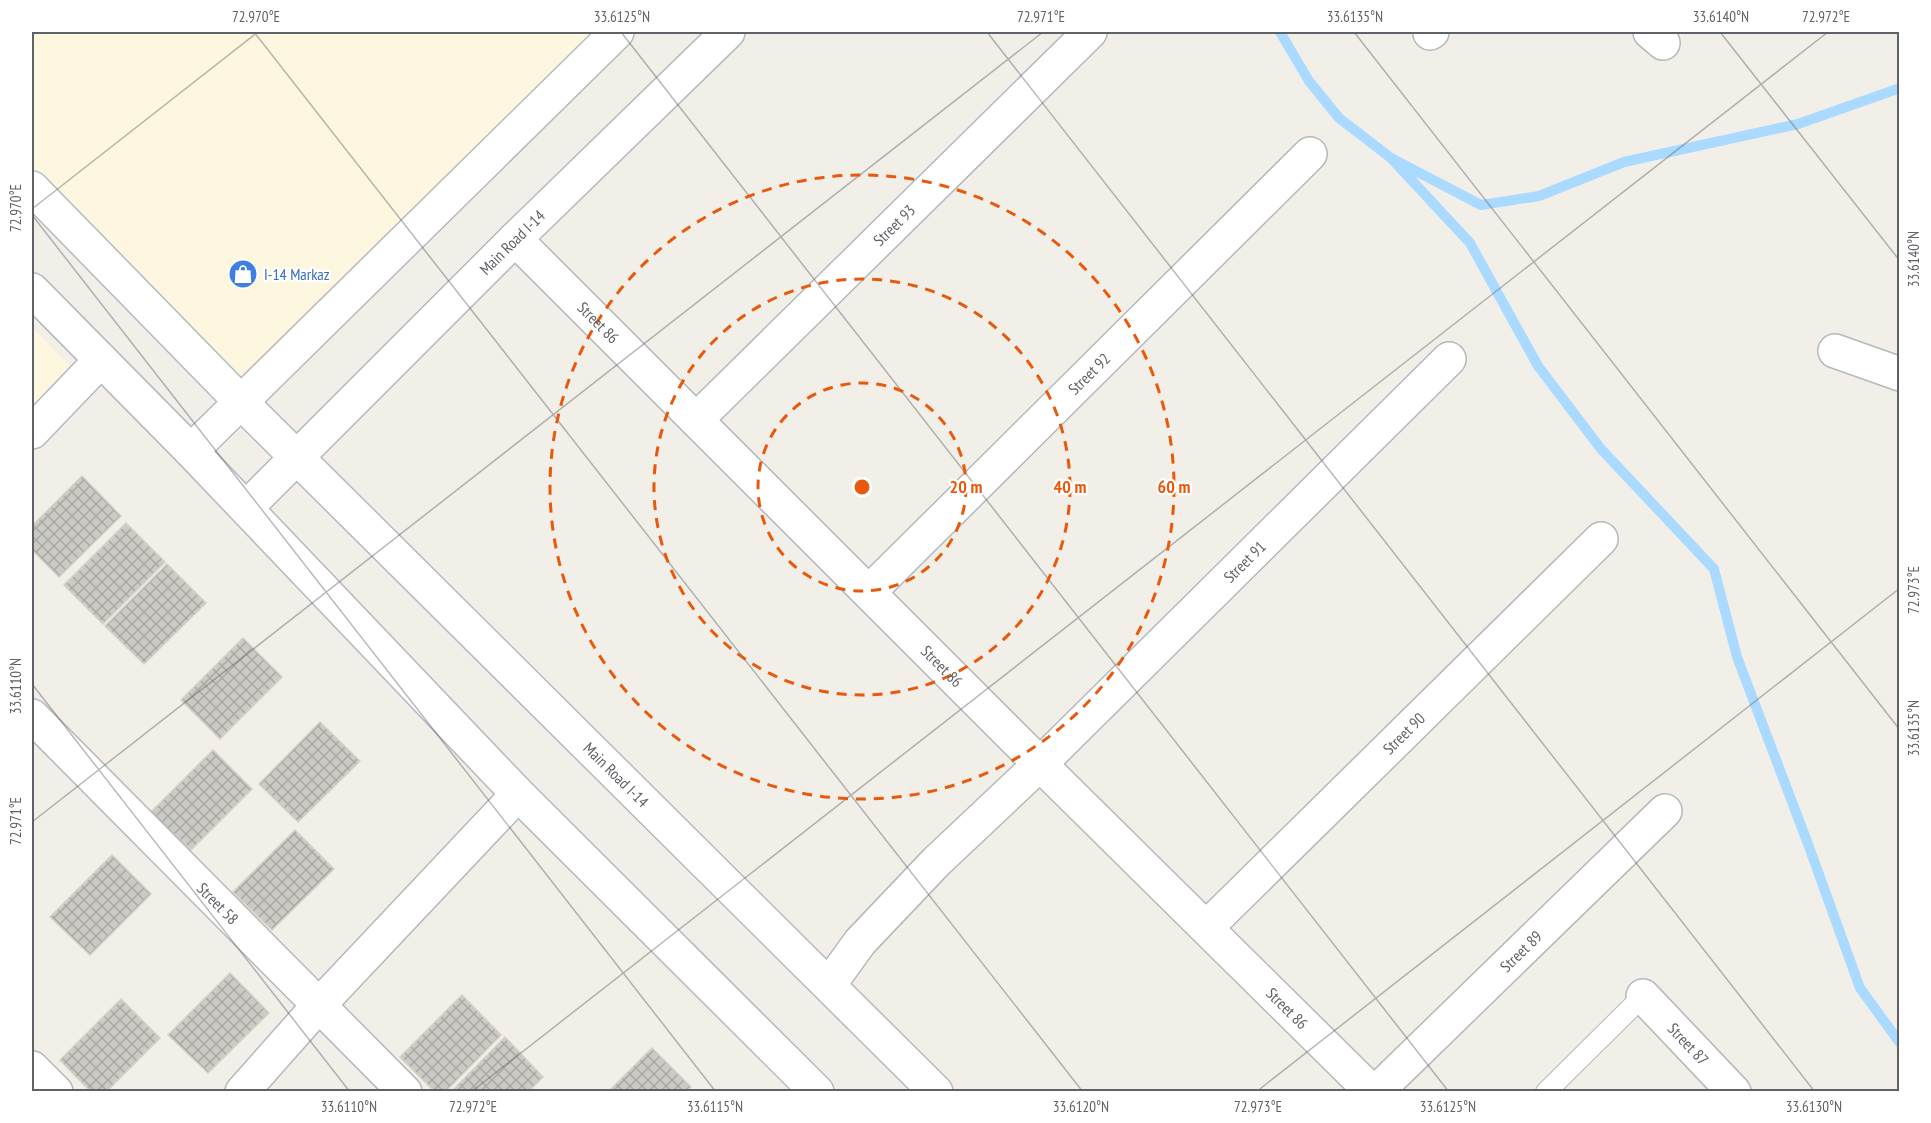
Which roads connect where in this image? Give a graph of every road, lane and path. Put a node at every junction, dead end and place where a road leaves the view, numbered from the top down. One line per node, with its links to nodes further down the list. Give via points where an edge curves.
1 (617, 32): 12 (street)
2 (728, 32): 6 (street, Main Road I-14)
3 (1090, 32): 13 (street, Street 93)
4 (1310, 154): 19 (street, Street 92)
5 (32, 188): 12 (street, Main Road I-14)
6 (515, 238): 13 (street, Street 86); 16 (street, Main Road I-14)
7 (32, 290): 10 (street)
8 (1835, 351): 11 (street)
9 (1449, 359): 21 (street, Street 91)
10 (101, 360): 14 (street); 15 (street)
11 (1899, 374)
12 (243, 403): 15 (street); 16 (street, Main Road I-14)
13 (696, 420): 19 (street, Street 86)
14 (32, 432)
15 (191, 451): 17 (street)
16 (299, 457): 17 (street, Main Road I-14); 25 (street, Main Road I-14)
17 (246, 508): 22 (street)
18 (1601, 538): 24 (street, Street 90)
19 (869, 592): 21 (street, Street 86)
20 (32, 716): 27 (street, Street 58)
21 (1040, 764): 24 (street, Street 86); 25 (street, Street 91, via 898,901 860,942)
22 (518, 794): 27 (street); 32 (street)
23 (1665, 811): 34 (street, Street 89)
24 (1207, 927): 34 (street, Street 86)
25 (829, 985): 33 (street, Main Road I-14)
26 (1644, 996): 35 (lane); 36 (street, Street 87)
27 (319, 1005): 30 (street); 31 (street, Street 58)
28 (32, 1068): 29 (street)
29 (56, 1092)
30 (242, 1092)
31 (405, 1092)
32 (818, 1092)
33 (936, 1092)
34 (1374, 1092)
35 (1546, 1092)
36 (1734, 1092)

